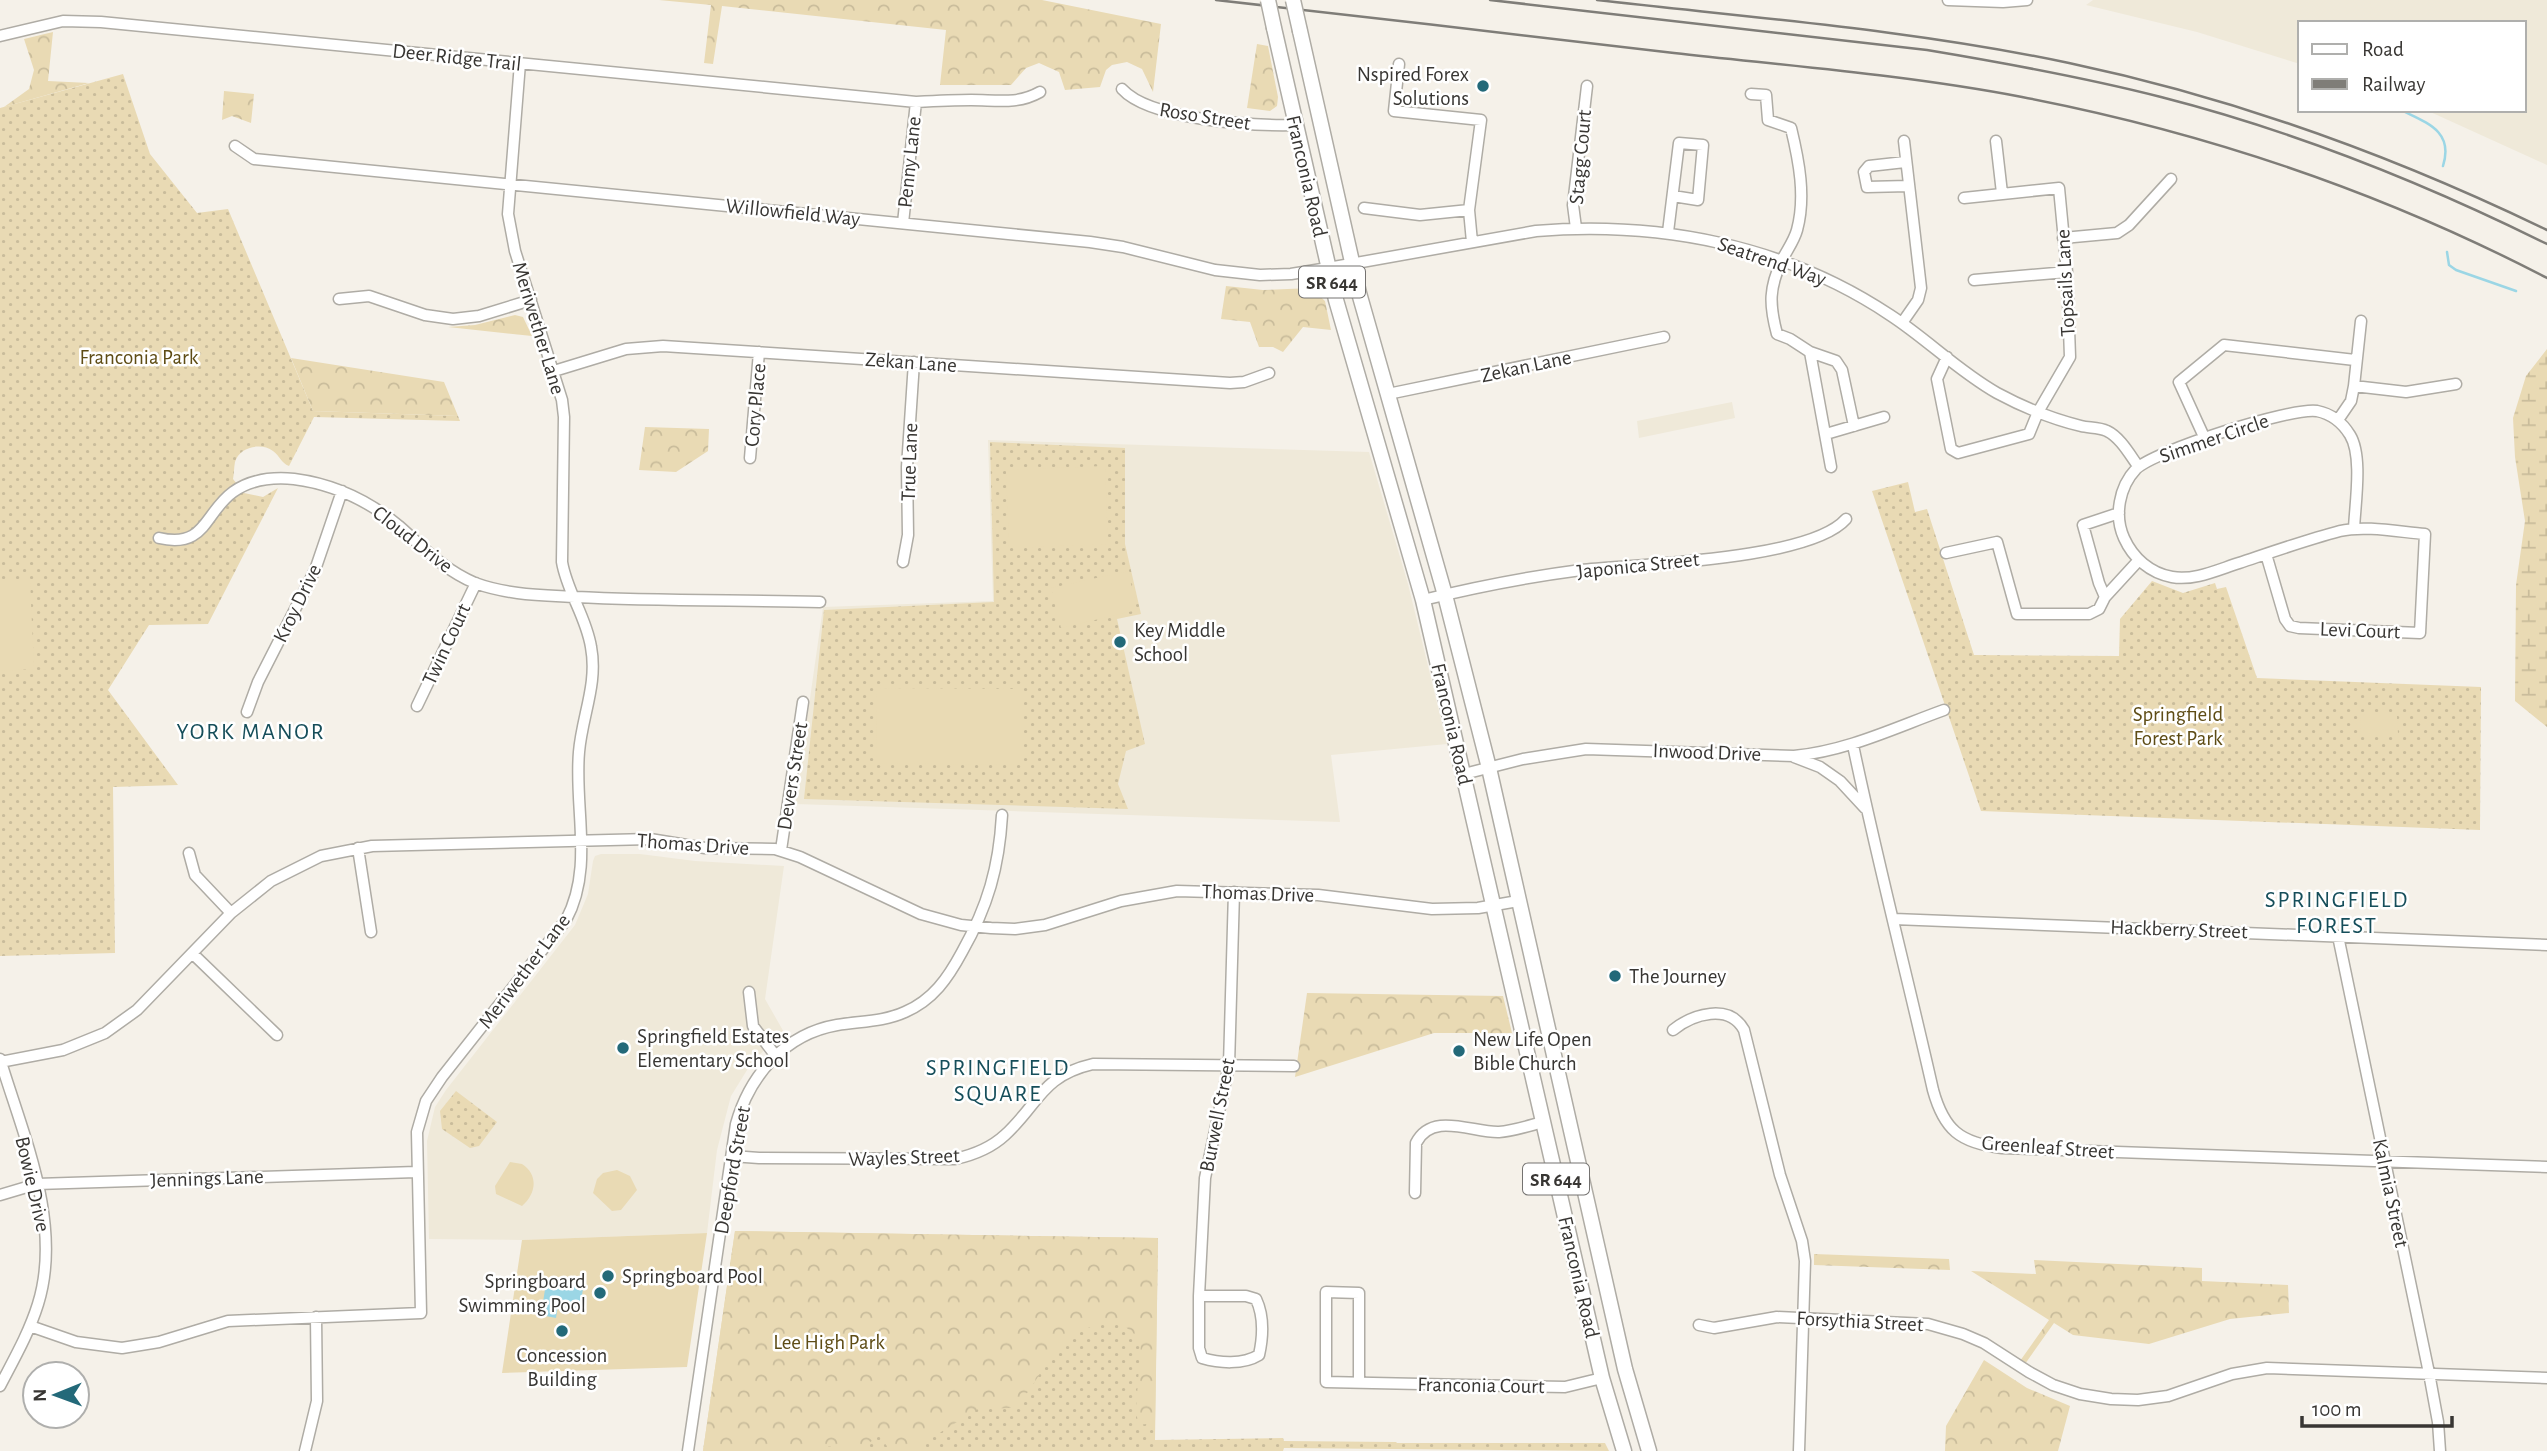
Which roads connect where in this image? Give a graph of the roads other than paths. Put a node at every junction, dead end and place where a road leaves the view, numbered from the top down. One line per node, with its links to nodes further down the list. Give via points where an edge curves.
1 (1268, 0): 13 (main road, Franconia Road / SR 644, bridge)
2 (1293, 0): 32 (main road, Franconia Road / SR 644, bridge)
3 (1948, 0): 4 (street)
4 (2026, 0)
5 (0, 36): 6 (street, Deer Ridge Trail, via 46,24 82,21)
6 (520, 63): 12 (street, Deer Ridge Trail); 19 (street, Meriwether Lane)
7 (1399, 64): 25 (street, via 1394,111 1481,120)
8 (1587, 86): 27 (street, Stagg Court, via 1573,205)
9 (1122, 89): 13 (street, Roso Street, via 1131,99 1166,111 1235,123)
10 (1040, 92): 12 (street, Deer Ridge Trail, via 1014,102)
11 (1751, 94): 31 (street, via 1766,95 1768,120 1791,128 1797,153 1801,210)
12 (916, 102): 26 (street, Penny Lane)
13 (1295, 125): 33 (main road, Franconia Road / SR 644)
14 (1904, 141): 17 (street)
15 (1996, 141): 21 (street)
16 (235, 146): 19 (street, Willowfield Way, via 254,159)
17 (1905, 162): 20 (street); 20 (street, via 1869,166 1864,172 1867,187)
18 (2171, 179): 29 (street, via 2117,233)
19 (510, 183): 26 (street, Willowfield Way); 37 (street, Meriwether Lane, via 510,232)
20 (1908, 186): 39 (street, via 1920,288 1918,300)
21 (2002, 193): 23 (street); 29 (street, Topsails Lane, via 2059,188)
22 (1673, 196): 22 (street, via 1698,200 1703,145 1679,143); 28 (street)
23 (1964, 198)
24 (1364, 208): 25 (street, via 1420,215)
25 (1469, 210): 30 (street)
26 (903, 223): 33 (street, Willowfield Way, via 1123,247 1236,274 1291,274)
27 (1576, 228): 28 (street, Seatrend Way); 30 (street, Seatrend Way)
28 (1668, 232): 31 (street, Seatrend Way, via 1722,242)
29 (2063, 238): 34 (street, Topsails Lane)
30 (1472, 242): 32 (street, Seatrend Way)
31 (1782, 261): 39 (street, Seatrend Way, via 1846,288); 42 (street, via 1770,298 1777,334)
32 (1352, 264): 33 (street, Willowfield Way); 50 (main road, Franconia Road / SR 644)
33 (1328, 268): 73 (main road, Franconia Road / SR 644)
34 (2067, 272): 35 (street); 51 (street, Topsails Lane, via 2070,357)
35 (1974, 280)
36 (339, 299): 37 (street, via 369,296 425,315 453,319)
37 (531, 300): 46 (street, Meriwether Lane)
38 (2361, 321): 44 (street)
39 (1902, 323): 43 (street, Seatrend Way)
40 (1664, 337): 50 (street, Zekan Lane)
41 (759, 352): 45 (street, Zekan Lane); 46 (street, Zekan Lane, via 647,346); 57 (street, Cory Place)
42 (1810, 352): 54 (street, via 1836,361 1842,370); 55 (street)
43 (1947, 357): 51 (street, Seatrend Way, via 1971,377); 51 (street, Topsails Lane, via 1937,379 1951,449 1958,453 2029,433)
44 (2355, 360): 49 (street); 56 (street, via 2224,345 2179,382)
45 (914, 362): 47 (street, Zekan Lane, via 1230,383); 68 (street, True Lane, via 908,535)
46 (554, 371): 71 (street, Meriwether Lane, via 564,417 562,562)
47 (1269, 373)
48 (2456, 384): 49 (street, via 2406,392)
49 (2354, 387): 53 (street)
50 (1388, 394): 70 (main road, Franconia Road / SR 644)
51 (2038, 412): 58 (street, Seatrend Way, via 2106,430)
52 (1884, 417): 54 (street)
53 (2339, 420): 56 (street, Simmer Circle, via 2318,411 2288,413); 63 (street, via 2356,454)
54 (1854, 426): 55 (street)
55 (1826, 433): 59 (street)
56 (2205, 439): 58 (street, Simmer Circle)
57 (750, 458)
58 (2138, 466): 61 (street, Simmer Circle, via 2125,486)
59 (1831, 467)
60 (342, 491): 64 (street, Cloud Drive, via 295,479 259,480 233,492 193,536); 69 (street, Cloud Drive, via 384,514 443,565); 78 (street, Kroy Drive, via 315,569)
61 (2119, 513): 67 (street, via 2122,533); 72 (street, via 2083,525)
62 (1846, 519): 70 (street, Japonica Street, via 1825,535 1771,550 1546,575)
63 (2354, 530): 66 (street); 66 (street, Levi Court, via 2425,534 2420,633 2290,626)
64 (159, 538)
65 (1946, 553): 72 (street, via 1997,542 2017,614 2089,614 2099,609)
66 (2266, 554): 67 (street, via 2190,578 2162,574)
67 (2139, 560): 72 (street)
68 (903, 562)
69 (476, 583): 71 (street, Cloud Drive, via 519,594); 76 (street, Twin Court)
70 (1445, 595): 73 (street, Japonica Street); 81 (main road, Franconia Road / SR 644)
71 (573, 596): 74 (street, Cloud Drive); 85 (street, Meriwether Lane, via 589,638 593,667 579,752)
72 (2105, 597)
73 (1423, 600): 82 (main road, Franconia Road / SR 644)
74 (820, 601)
75 (803, 702): 87 (street, Devers Street)
76 (417, 706)
77 (1944, 710): 79 (street, Inwood Drive)
78 (247, 712)
79 (1853, 745): 80 (street, Inwood Drive); 83 (street, Greenleaf Street)
80 (1791, 756): 81 (street, Inwood Drive, via 1586,749); 83 (street, via 1840,781)
81 (1489, 768): 82 (street, Inwood Drive); 90 (main road, Franconia Road / SR 644)
82 (1464, 774): 91 (main road, Franconia Road / SR 644)
83 (1867, 810): 93 (street, Greenleaf Street)
84 (1002, 815): 94 (street, Deepford Street, via 995,875)
85 (580, 840): 86 (street, Thomas Drive); 87 (street, Thomas Drive, via 650,839 705,848); 112 (street, Meriwether Lane, via 579,886 566,920 426,1101 417,1132)
86 (358, 848): 92 (street, Thomas Drive, via 290,869); 95 (street)
87 (781, 850): 94 (street, Thomas Drive, via 922,914)
88 (189, 853): 92 (street, via 195,874)
89 (1234, 892): 91 (street, Thomas Drive, via 1330,896 1432,909); 94 (street, Thomas Drive, via 1158,893 1045,925); 104 (street, Burwell Street)
90 (1518, 901): 91 (street, Thomas Drive); 107 (main road, Franconia Road / SR 644)
91 (1493, 906): 106 (main road, Franconia Road / SR 644)
92 (231, 913): 98 (street, Thomas Drive)
93 (1894, 919): 96 (street, Hackberry Street); 110 (street, Greenleaf Street, via 1938,1107 1946,1123 1967,1140 2002,1148)
94 (976, 927): 102 (street, Deepford Street, via 946,979 920,1004 889,1018 815,1031)
95 (371, 932)
96 (2338, 936): 97 (street, Hackberry Street); 110 (street, Kalmia Street)
97 (2547, 945)
98 (192, 954): 101 (street); 103 (street, Thomas Drive, via 137,1010 105,1033 63,1051)
99 (749, 992): 102 (street, via 753,1026)
100 (1673, 1030): 118 (street, via 1691,1018 1713,1014 1739,1021 1744,1030 1803,1247)
101 (277, 1035)
102 (775, 1055): 109 (street, Deepford Street, via 745,1099)
103 (0, 1061): 113 (street, Bowie Drive)
104 (1229, 1065): 105 (street, Wayles Street); 109 (street, Wayles Street, via 1093,1064 1077,1068 1047,1086 999,1140 955,1159); 116 (street, Burwell Street, via 1205,1178)
105 (1294, 1066)
106 (1530, 1068): 107 (main road); 108 (main road, Franconia Road / SR 644)
107 (1556, 1068): 129 (main road, Franconia Road / SR 644, via 1625,1369)
108 (1543, 1122): 114 (street, via 1498,1132 1445,1124 1419,1136); 122 (main road, Franconia Road / SR 644)
109 (732, 1156): 127 (street, Deepford Street)
110 (2385, 1161): 111 (street, Greenleaf Street); 121 (street, Kalmia Street)
111 (2547, 1167)
112 (416, 1172): 113 (street, Jennings Lane); 117 (street, Meriwether Lane, via 421,1313)
113 (37, 1184): 115 (street, Jennings Lane); 120 (street, Bowie Drive, via 47,1257)
114 (1415, 1193)
115 (0, 1195)
116 (1199, 1296): 116 (street, Burwell Street, via 1202,1358 1249,1361 1259,1355 1261,1310 1256,1299)
117 (316, 1317): 120 (street, Meriwether Lane, via 228,1321 122,1348 86,1345); 126 (street, via 317,1401)
118 (1804, 1318): 119 (street, Forsythia Street, via 1766,1317 1714,1328); 121 (street, Forsythia Street, via 1944,1328 1984,1343 2053,1385 2110,1399 2168,1396 2232,1374 2267,1368); 130 (street)
119 (1699, 1325)
120 (30, 1326): 125 (street, Bowie Drive)
121 (2429, 1373): 123 (street, Forsythia Street); 131 (street, Kalmia Street)
122 (1602, 1378): 124 (street, Franconia Court, via 1565,1387); 128 (main road, Franconia Road / SR 644)
123 (2547, 1378)
124 (1359, 1383): 124 (street, Franconia Court, via 1359,1293 1326,1292 1326,1382)
125 (0, 1386)
126 (305, 1451)
127 (688, 1451)
128 (1624, 1451)
129 (1649, 1451)
130 (1799, 1451)
131 (2440, 1451)

